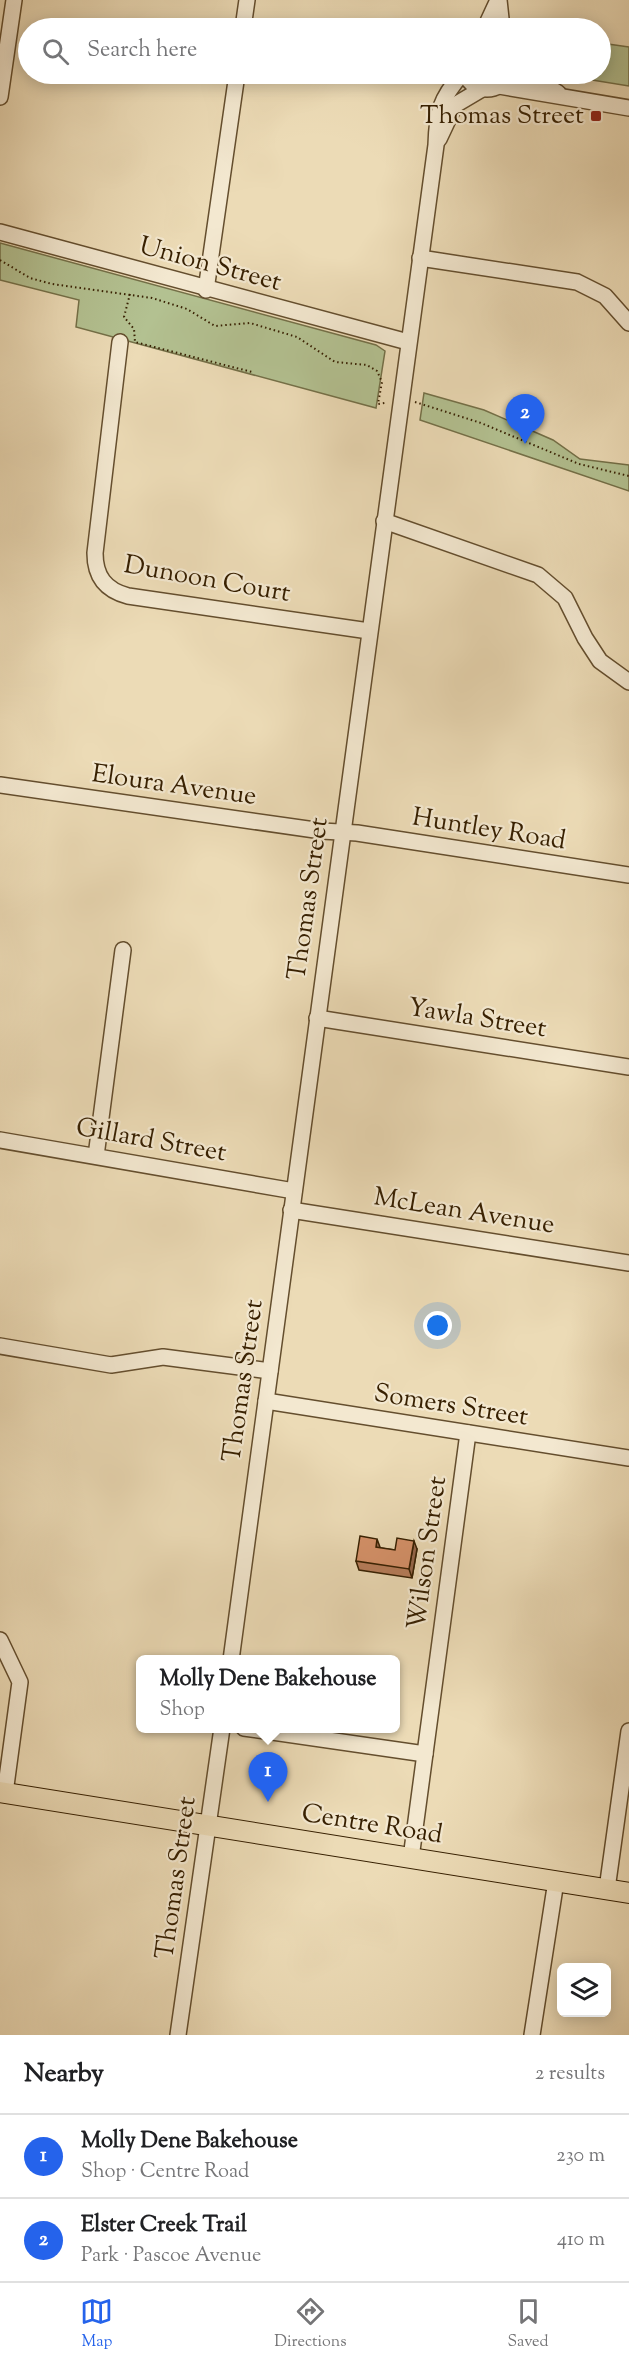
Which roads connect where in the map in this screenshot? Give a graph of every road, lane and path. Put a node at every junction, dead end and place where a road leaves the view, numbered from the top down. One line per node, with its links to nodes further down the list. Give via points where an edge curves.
1 (14, 0): 13 (street)
2 (247, 0): 4 (street)
3 (499, 0): 5 (street); 6 (street)
4 (244, 18)
5 (490, 18)
6 (501, 18)
7 (236, 84): 20 (street)
8 (456, 84): 16 (street, Thomas Street, via 437,113)
9 (473, 84): 12 (street)
10 (543, 84): 14 (street)
11 (499, 86): 12 (street); 14 (street)
12 (482, 89): 16 (street, Thomas Street, via 455,105)
13 (0, 97)
14 (569, 99): 15 (street)
15 (629, 108)
16 (436, 145): 18 (street, Thomas Street)
17 (0, 232): 20 (street, Union Street)
18 (420, 258): 22 (street, via 577,282 605,296); 24 (street, Thomas Street)
19 (0, 260): 21 (path, via 30,278 52,284)
20 (206, 290): 24 (street, Union Street)
21 (130, 294): 25 (path, via 124,317 134,329 135,342); 27 (path, via 187,309 215,326 262,326 297,337 335,362 367,365 381,376 378,404)
22 (629, 323)
23 (120, 342): 30 (street, Dunoon Court, via 95,553 100,579 113,591 128,596)
24 (408, 342): 29 (street, Thomas Street)
25 (252, 372)
26 (415, 402): 28 (path, via 481,423 579,464)
27 (384, 404)
28 (629, 476)
29 (384, 521): 30 (street, Thomas Street); 31 (street, via 538,574 565,598 600,661)
30 (369, 630): 33 (street, Thomas Street)
31 (629, 682)
32 (0, 785): 33 (street, Eloura Avenue)
33 (342, 833): 34 (street, Huntley Road); 36 (street, Thomas Street)
34 (629, 876)
35 (123, 950): 39 (street)
36 (317, 1018): 37 (street, Yawla Street); 40 (street, Thomas Street)
37 (629, 1067)
38 (0, 1140): 39 (street, Gillard Street)
39 (96, 1156): 40 (street, Gillard Street)
40 (294, 1191): 41 (street, Thomas Street)
41 (291, 1210): 42 (street, McLean Avenue); 44 (street, Thomas Street)
42 (629, 1263)
43 (0, 1346): 44 (street, via 111,1365 163,1357)
44 (270, 1371): 45 (street, Thomas Street)
45 (266, 1401): 46 (street, Somers Street); 49 (street, Thomas Street)
46 (468, 1433): 47 (street, Somers Street); 53 (street, Wilson Street)
47 (629, 1458)
48 (0, 1640): 54 (street, via 20,1682)
49 (232, 1655)
50 (629, 1731): 58 (street)
51 (221, 1733): 55 (street, Thomas Street)
52 (279, 1733): 53 (street)
53 (425, 1754): 56 (street, Wilson Street)
54 (3, 1792): 55 (main road, Centre Road)
55 (209, 1827): 56 (main road, Centre Road); 60 (street, Thomas Street)
56 (411, 1858): 57 (main road, Centre Road)
57 (556, 1881): 58 (main road, Centre Road); 61 (street)
58 (607, 1889): 59 (main road, Centre Road)
59 (629, 1893)
60 (178, 2035)
61 (532, 2035)

